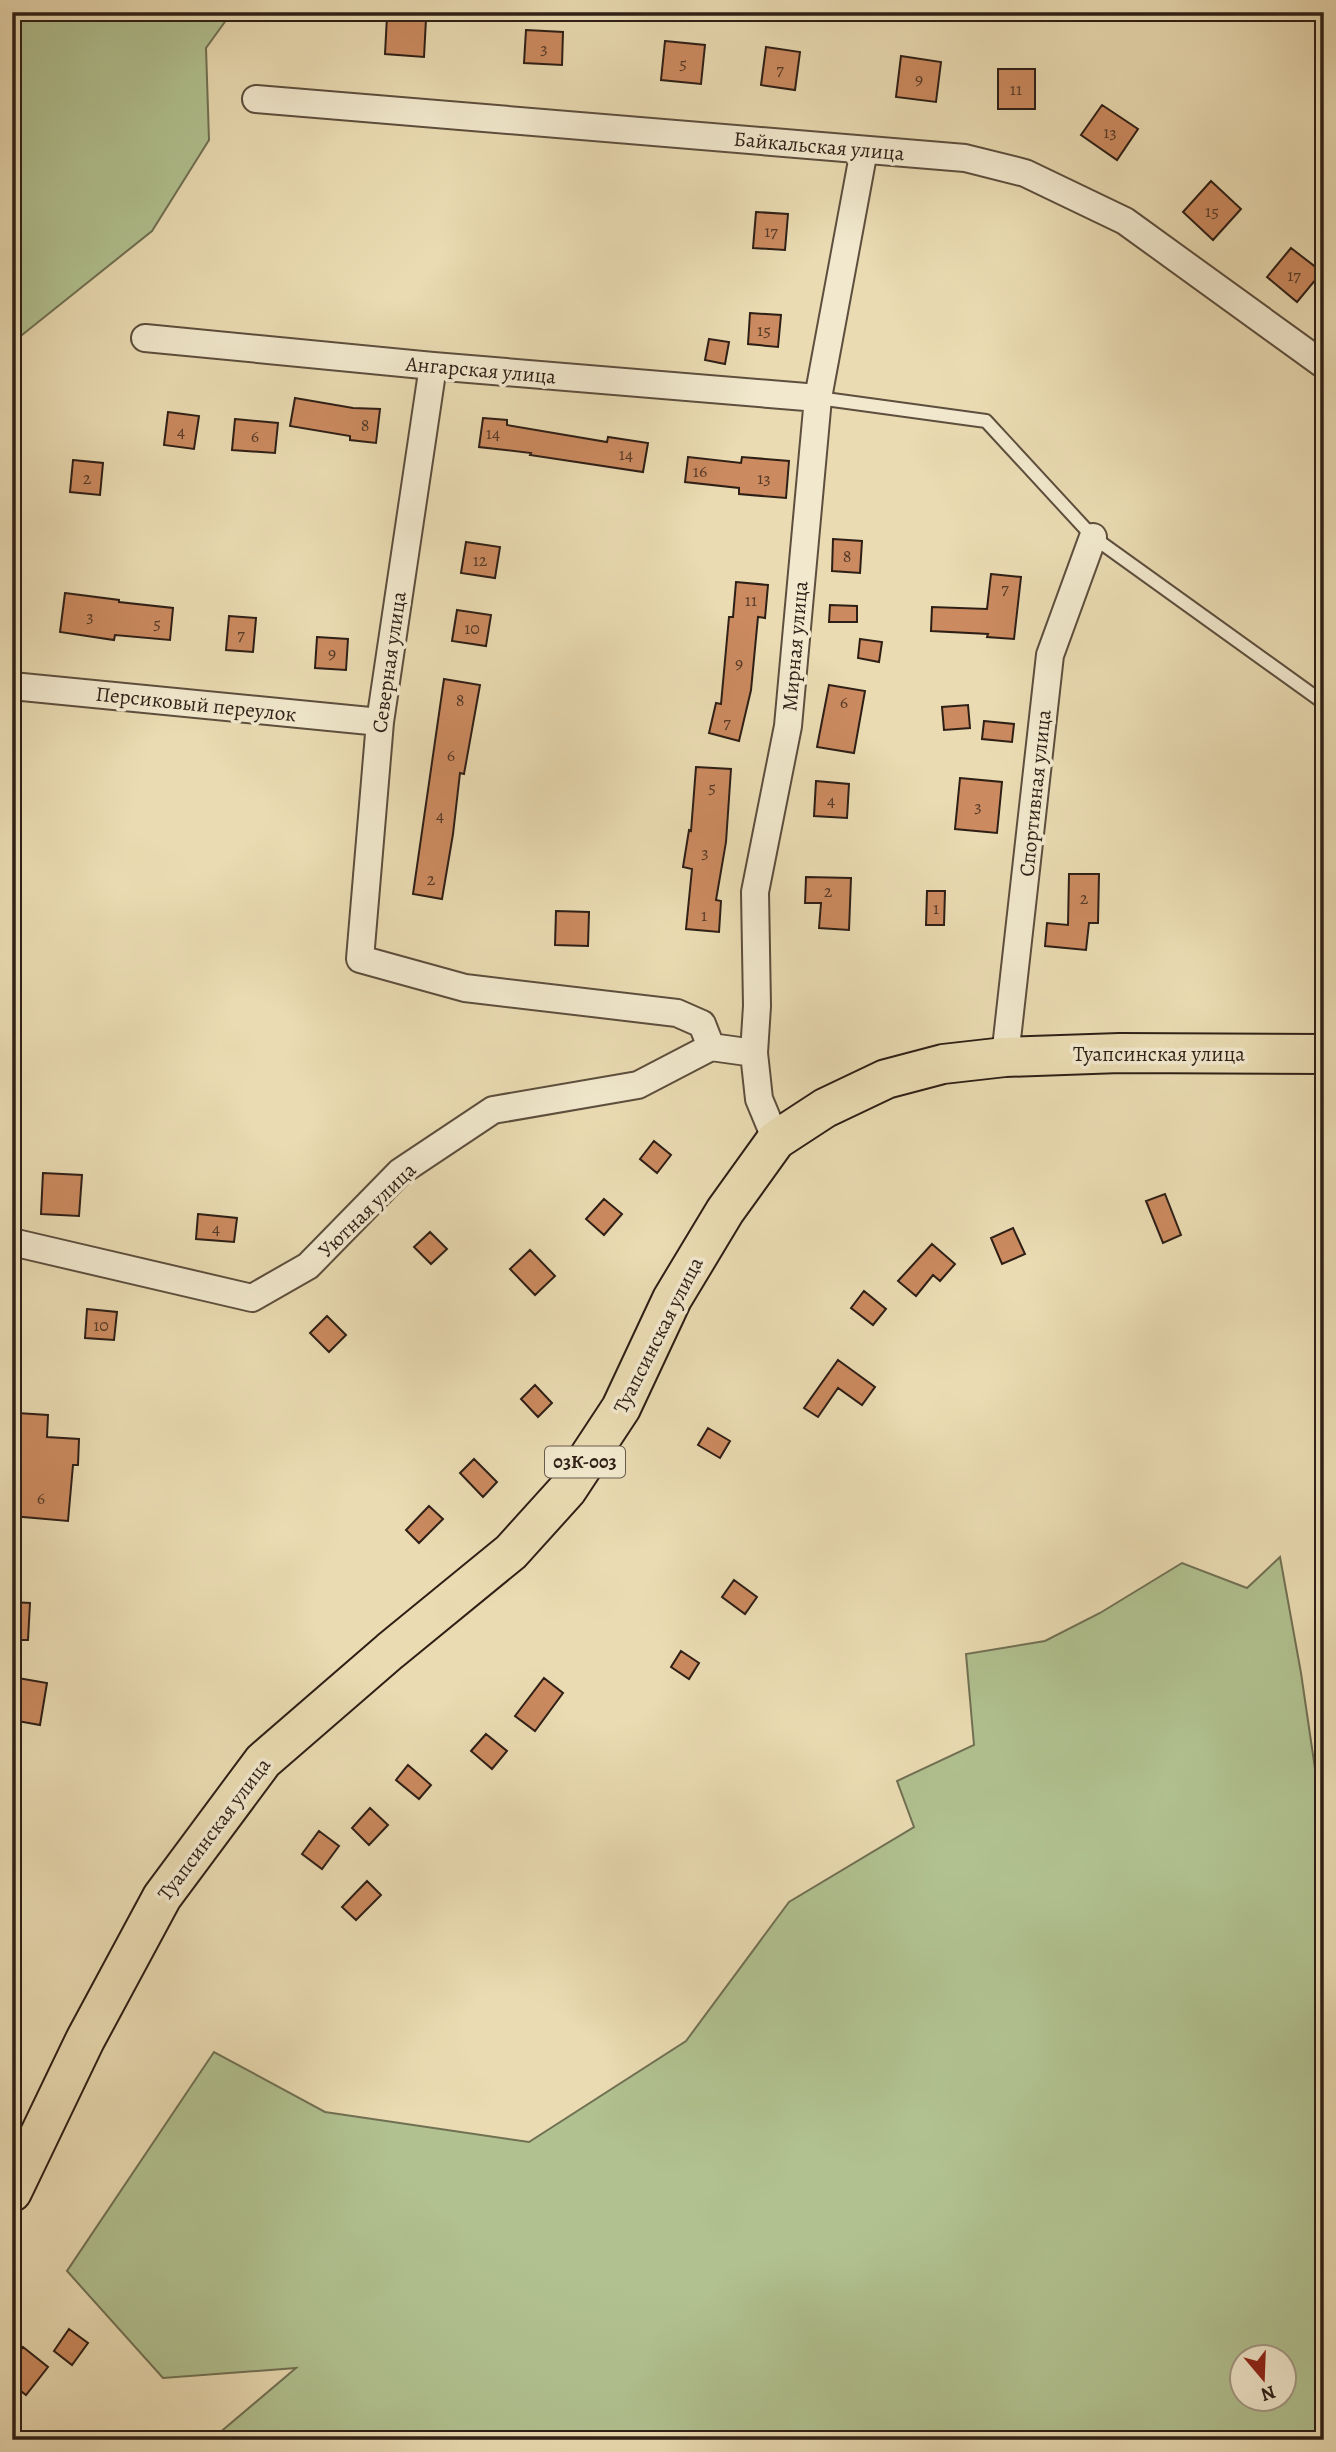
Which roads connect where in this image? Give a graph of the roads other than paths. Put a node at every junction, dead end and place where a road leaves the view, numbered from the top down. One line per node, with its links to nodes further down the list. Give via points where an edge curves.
1 (256, 99): 2 (street, Байкальская улица)
2 (864, 150): 4 (street, Байкальская улица, via 965,158 1026,173 1125,221); 6 (street, Мирная улица)
3 (145, 338): 5 (street, Ангарская улица)
4 (1324, 365)
5 (433, 366): 6 (street, Ангарская улица); 10 (street, Северная улица)
6 (818, 398): 7 (lane, via 986,421); 12 (street, Мирная улица, via 788,726 755,892)
7 (1093, 537): 9 (lane); 14 (street, Спортивная улица, via 1050,655)
8 (12, 686): 10 (street, Персиковый переулок)
9 (1324, 703)
10 (380, 722): 11 (street, Северная улица, via 360,959 464,988 677,1013 702,1024)
11 (711, 1047): 12 (street); 16 (street, Уютная улица, via 638,1085 493,1110 400,1172 308,1266 252,1298)
12 (754, 1053): 15 (street, Мирная улица, via 758,1099)
13 (1324, 1054): 14 (main road, Туапсинская улица / 03К-003)
14 (1005, 1057): 15 (main road, Туапсинская улица / 03К-003, via 943,1064 886,1079 825,1108)
15 (776, 1140): 17 (main road, Туапсинская улица / 03К-003, via 672,1299 621,1408 566,1490 511,1552 262,1760 162,1897 85,2040)
16 (12, 1242)
17 (12, 2192)

